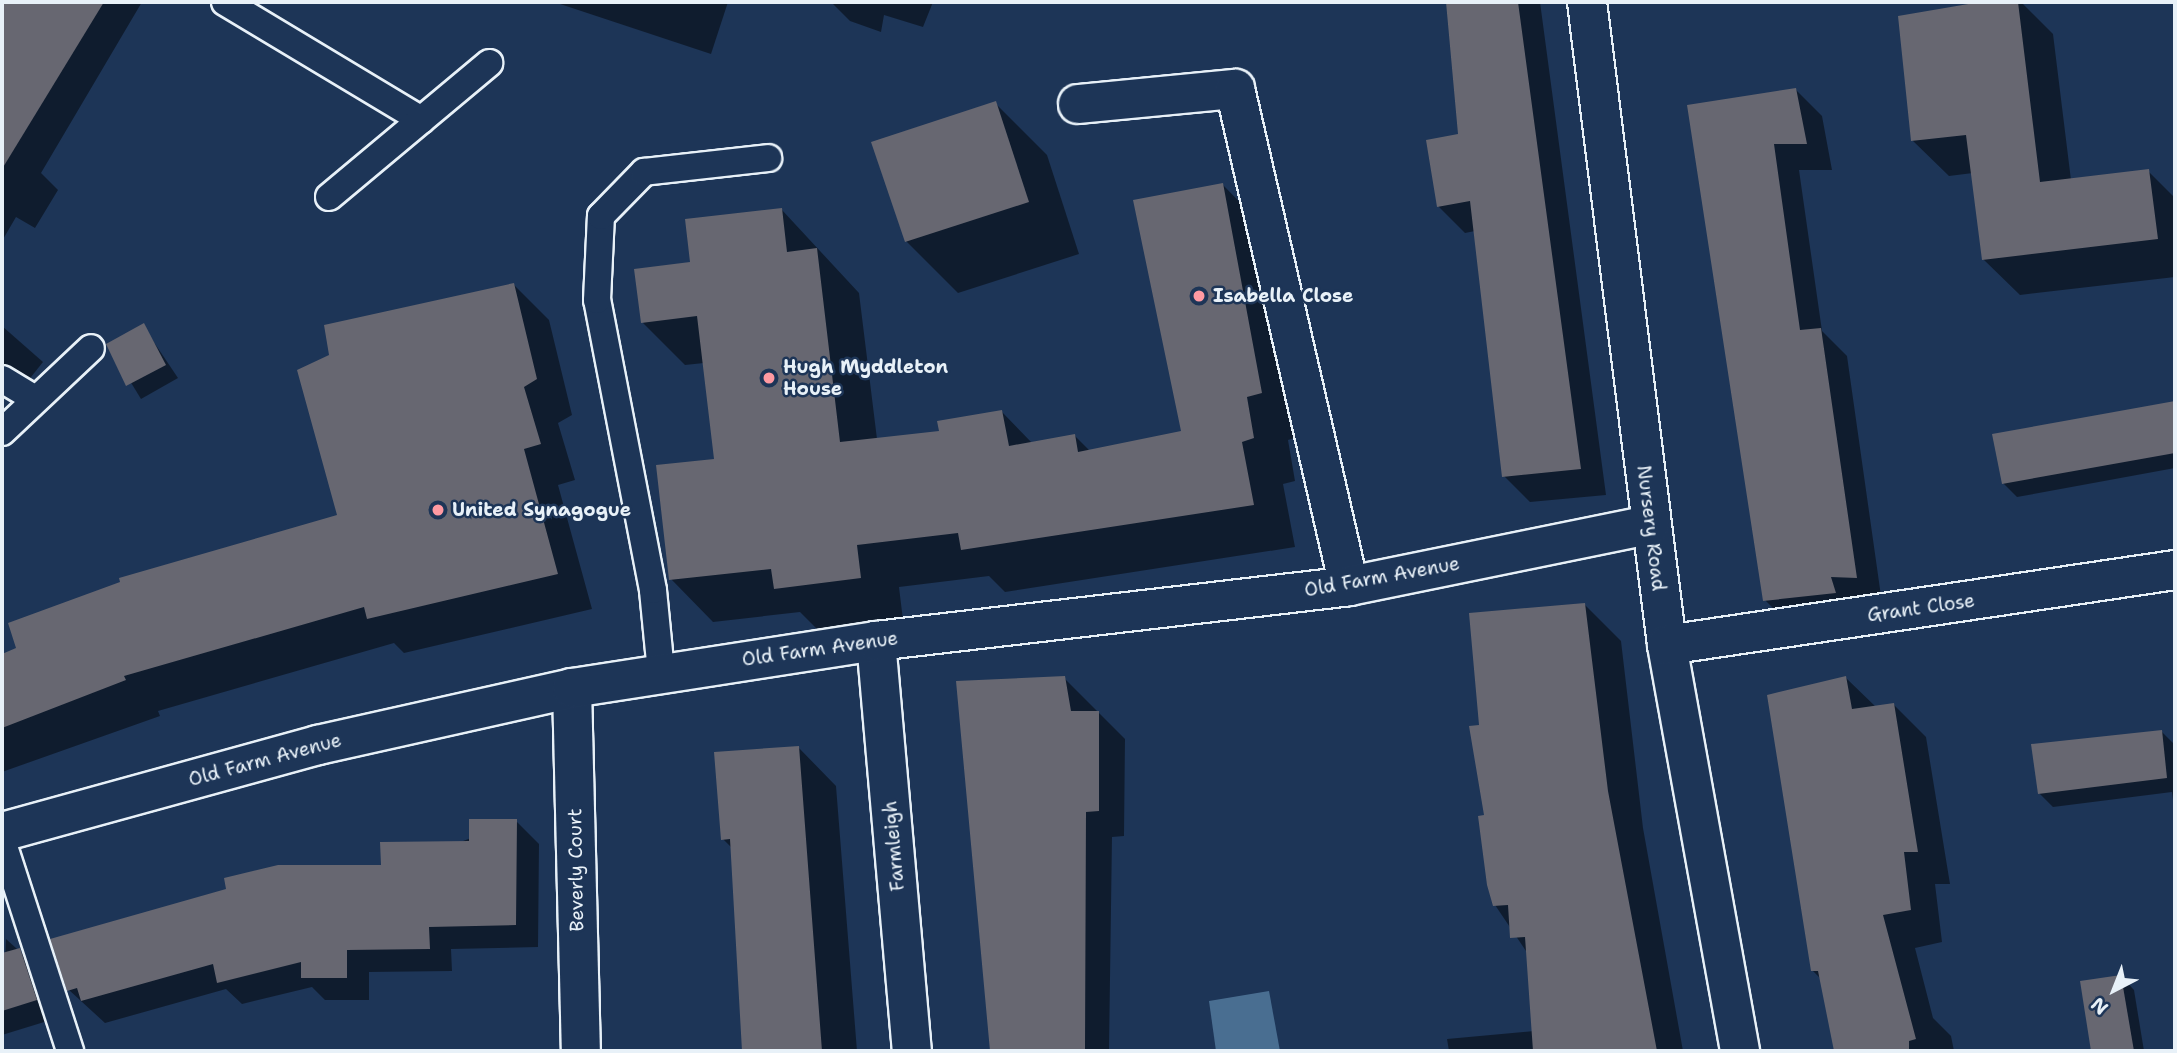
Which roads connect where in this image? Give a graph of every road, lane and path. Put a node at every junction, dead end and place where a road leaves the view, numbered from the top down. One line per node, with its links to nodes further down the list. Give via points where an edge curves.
1 (225, 2): 5 (lane)
2 (1587, 2): 12 (street, Nursery Road)
3 (489, 63): 5 (lane)
4 (1078, 104): 14 (street, via 1235,89)
5 (421, 120): 7 (lane)
6 (768, 158): 17 (lane, via 643,172 601,216 597,300 653,590)
7 (329, 197)
8 (91, 348): 10 (lane)
9 (2, 379): 10 (lane)
10 (35, 399): 11 (lane)
11 (2, 432)
12 (1650, 525): 14 (street, Old Farm Avenue); 16 (street, Nursery Road)
13 (2175, 570): 16 (street, Grant Close)
14 (1349, 586): 15 (street, Old Farm Avenue)
15 (876, 641): 17 (street, Old Farm Avenue); 23 (street, Farmleigh)
16 (1667, 645): 24 (street, Nursery Road)
17 (661, 671): 18 (street, Old Farm Avenue)
18 (572, 688): 19 (street, Old Farm Avenue, via 318,745); 22 (street, Beverly Court)
19 (2, 832)
20 (2, 840): 21 (lane)
21 (70, 1051)
22 (581, 1051)
23 (912, 1051)
24 (1741, 1051)

